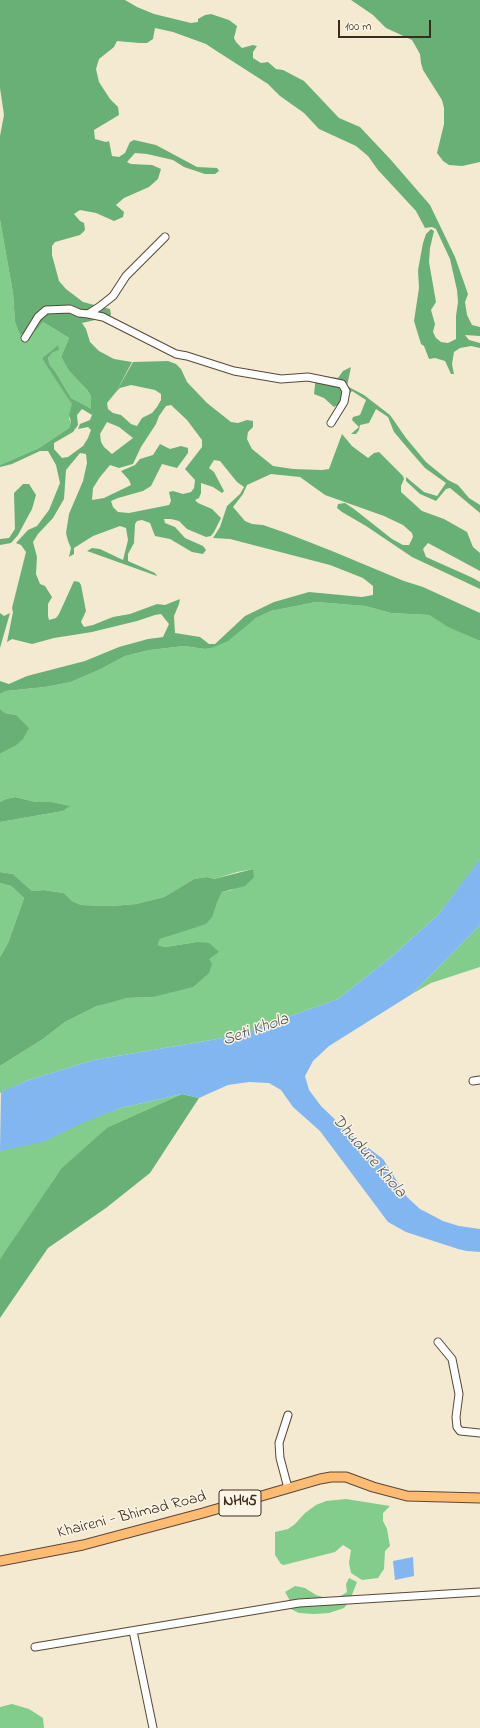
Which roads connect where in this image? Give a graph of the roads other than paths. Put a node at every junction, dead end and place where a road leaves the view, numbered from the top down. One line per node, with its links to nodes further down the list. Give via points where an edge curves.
1 (165, 238): 2 (street, via 126,276 113,296)
2 (88, 314): 3 (street, via 70,308 46,310 38,317); 4 (street, via 103,317 176,354 234,371 281,379 308,377 342,384 346,391 344,402)
3 (25, 338)
4 (331, 423)
5 (438, 1342): 7 (street, via 452,1359 459,1394 457,1427 460,1431)
6 (288, 1415): 8 (street, via 279,1443)
7 (480, 1433)
8 (288, 1488): 9 (main road, Khaireni - Bhimad Road / NH45, via 320,1479 341,1477 407,1496); 10 (main road, Khaireni - Bhimad Road / NH45, via 83,1545)
9 (480, 1498)
10 (0, 1561)
11 (480, 1592): 12 (street, via 299,1603)
12 (133, 1631): 13 (street); 14 (street)
13 (35, 1647)
14 (153, 1728)

